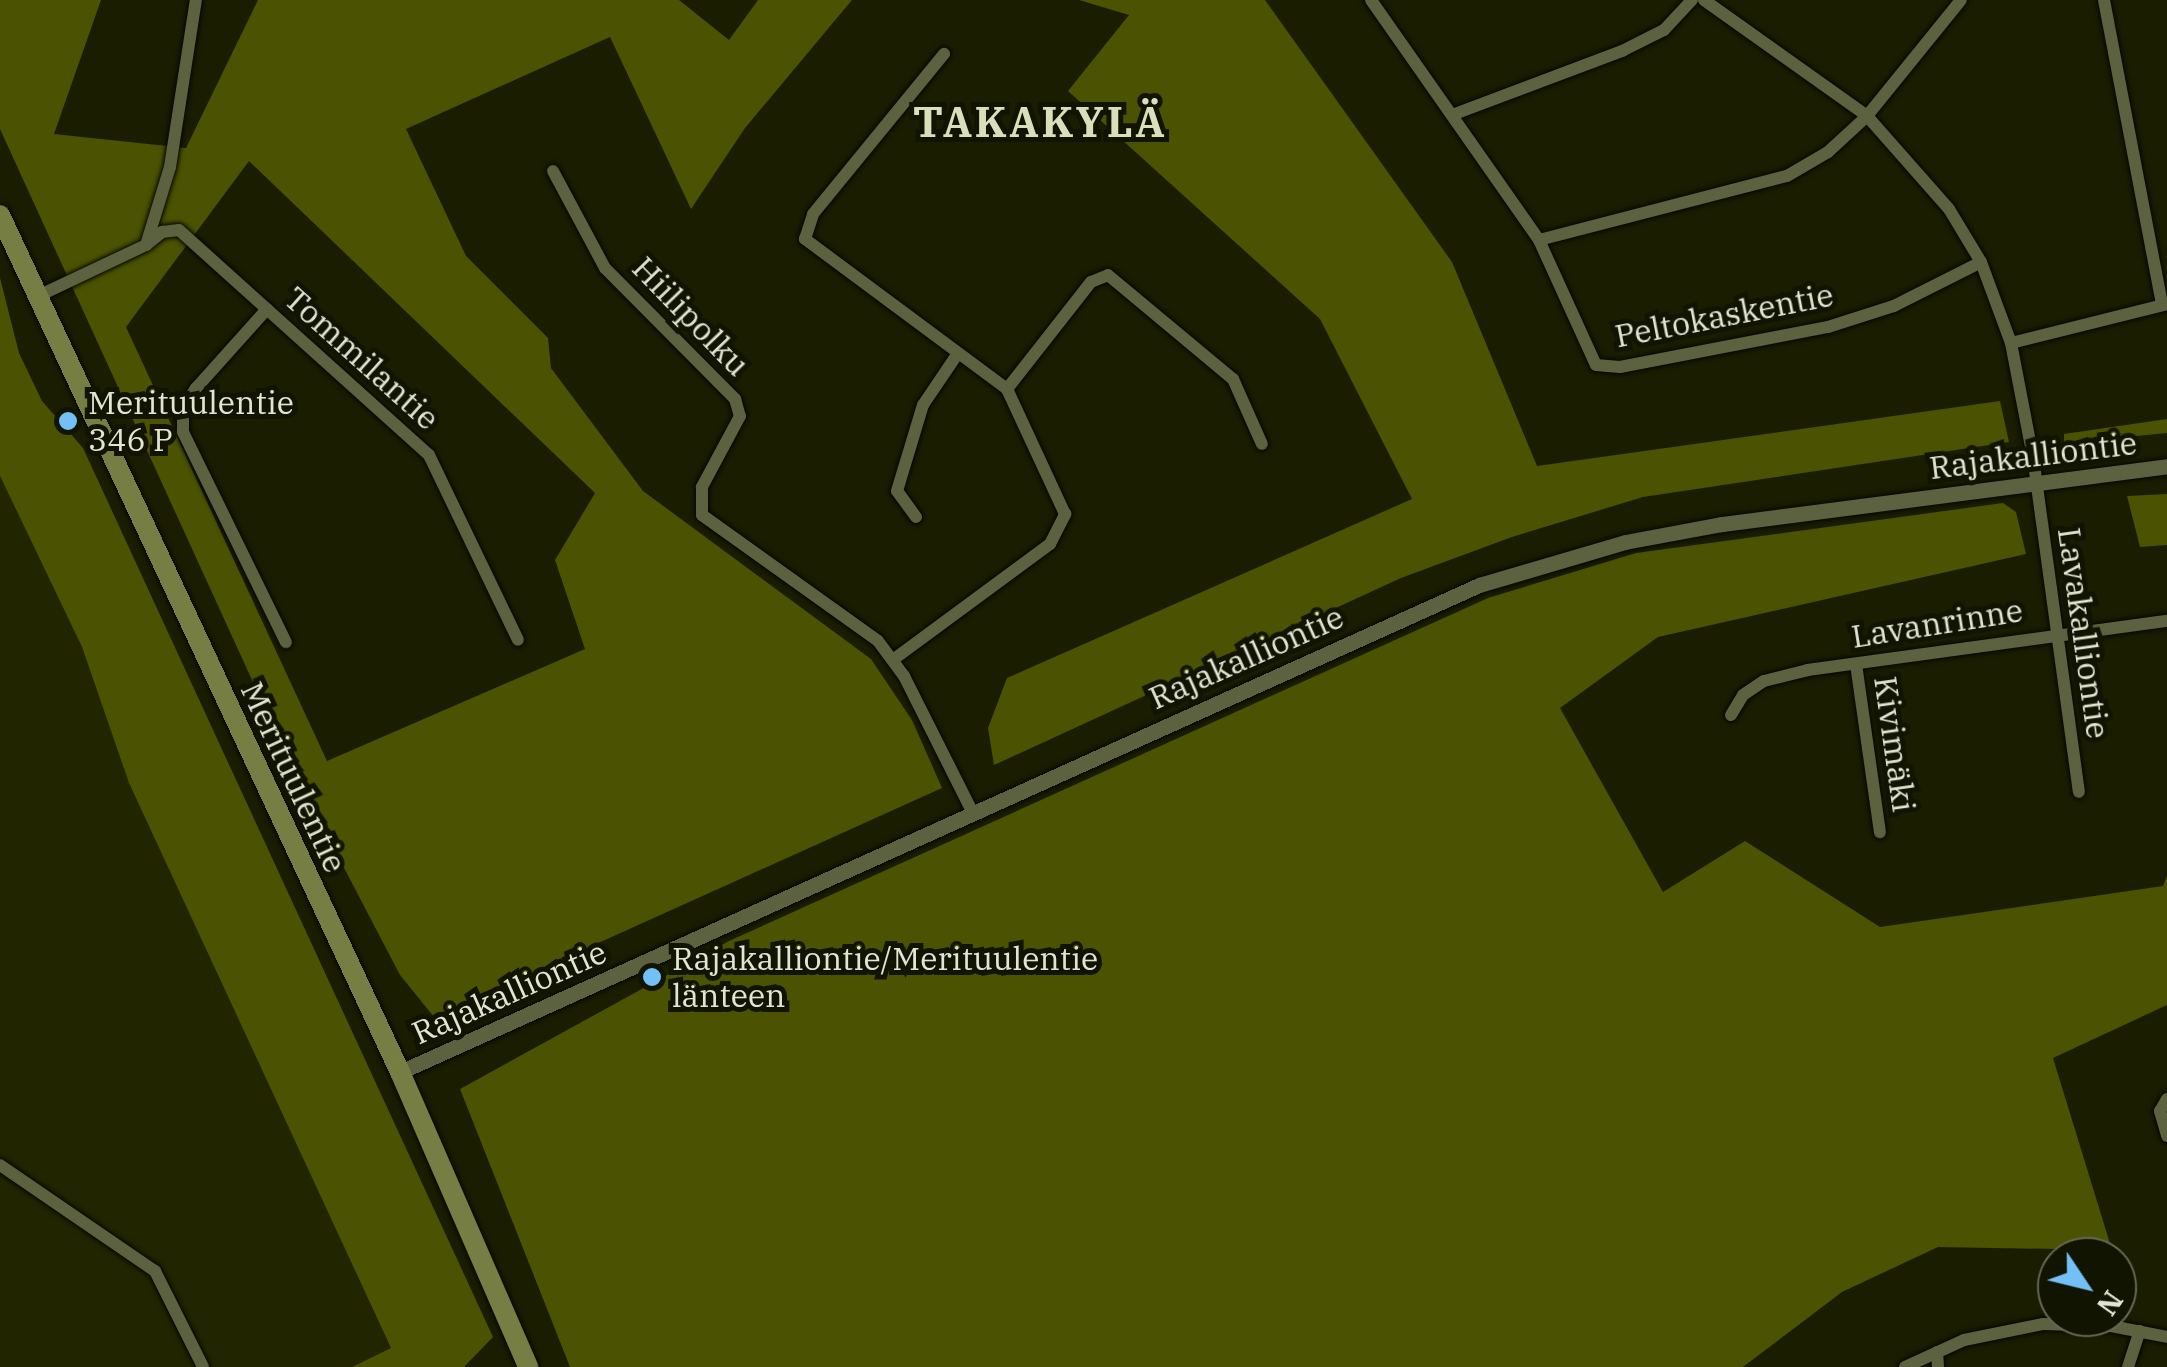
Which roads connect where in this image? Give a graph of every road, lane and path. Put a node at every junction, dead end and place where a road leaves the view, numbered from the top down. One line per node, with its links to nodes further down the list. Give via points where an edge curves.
1 (196, 0): 13 (street, via 170,167)
2 (1371, 0): 8 (street, Peltokaskentie)
3 (1692, 0): 8 (street, via 1664,30 1622,52)
4 (1704, 0): 9 (street, Lavakalliontie)
5 (1961, 0): 9 (street)
6 (2104, 0): 16 (street)
7 (944, 54): 19 (street, via 814,214 805,238)
8 (1452, 115): 12 (street, Peltokaskentie)
9 (1867, 116): 12 (street, via 1828,152 1788,176); 14 (street, Lavakalliontie, via 1950,209)
10 (553, 171): 29 (street, Hiilipolku, via 605,268 735,399 740,416 698,504 702,515 850,619)
11 (0, 215): 15 (main road, Merituulentie)
12 (1539, 240): 14 (street, Peltokaskentie, via 1584,351 1596,365 1620,368 1828,327 1894,306)
13 (146, 246): 15 (street); 17 (street, Tommilantie, via 162,232 180,230)
14 (1981, 262): 18 (street, Lavakalliontie)
15 (36, 297): 35 (main road, Merituulentie)
16 (2164, 304): 18 (street)
17 (266, 309): 27 (street, Tommilantie, via 429,455); 28 (street, via 196,388 183,408 183,432)
18 (2011, 343): 23 (street, Lavakalliontie)
19 (956, 356): 20 (street); 24 (street, via 923,406 897,490)
20 (1007, 389): 21 (street, via 1090,282 1108,275 1232,379); 29 (street, via 1061,498 1063,528)
21 (1262, 444)
22 (2167, 466): 23 (street, Rajakalliontie)
23 (2036, 481): 26 (street, Lavakalliontie); 33 (street, Rajakalliontie, via 1722,524 1555,560 1412,612)
24 (916, 517)
25 (2167, 621): 26 (street, Lavanrinne)
26 (2056, 632): 30 (street, Lavanrinne); 32 (street, Lavakalliontie)
27 (518, 640)
28 (286, 642)
29 (894, 659): 33 (street)
30 (1856, 664): 31 (street, Lavanrinne, via 1764,682 1743,694); 34 (street, Kivimäki)
31 (1732, 715)
32 (2078, 792)
33 (972, 811): 35 (street, Rajakalliontie)
34 (1880, 832)
35 (400, 1072): 43 (main road, Merituulentie)
36 (2167, 1099): 37 (street, via 2160,1111)
37 (2167, 1136)
38 (0, 1166): 42 (street, via 155,1271)
39 (2140, 1331): 40 (street); 41 (street, via 2042,1324); 46 (street)
40 (2167, 1337)
41 (1937, 1352): 44 (street); 45 (street)
42 (203, 1367)
43 (528, 1367)
44 (1904, 1367)
45 (1938, 1367)
46 (2128, 1367)

